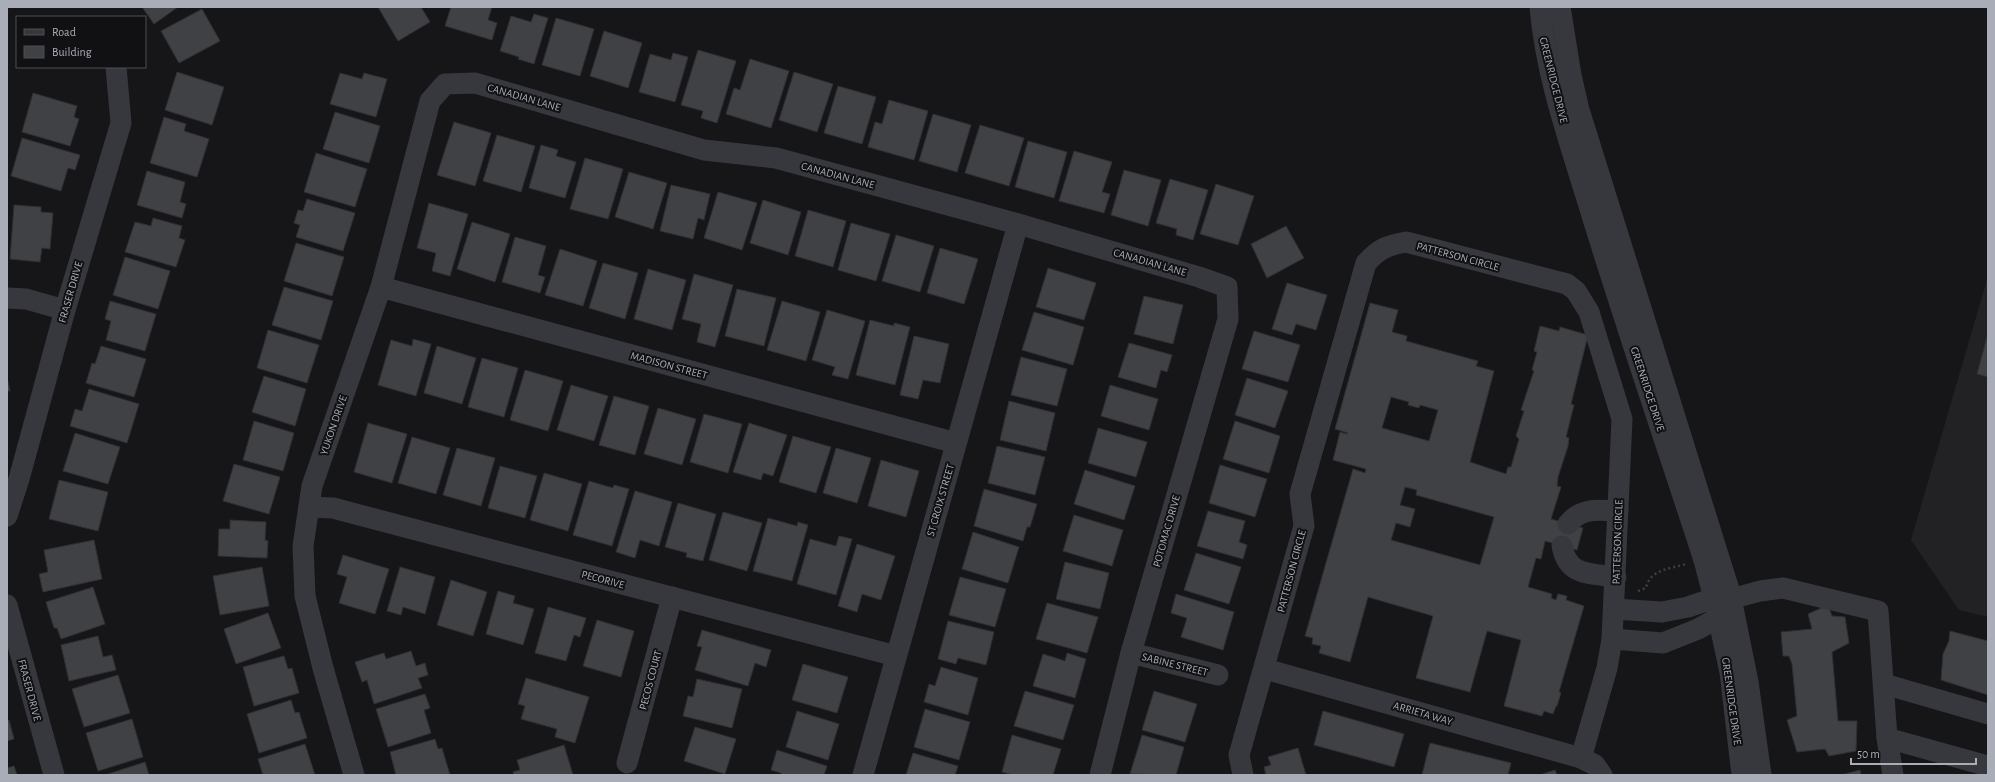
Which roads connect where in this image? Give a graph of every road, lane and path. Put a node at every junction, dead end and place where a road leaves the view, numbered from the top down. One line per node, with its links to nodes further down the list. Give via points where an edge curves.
1 (1540, 7): 20 (street, GREENRIDGE DRIVE, via 1546,54 1555,94 1605,258 1702,553)
2 (1560, 7): 20 (street, GREENRIDGE DRIVE, via 1570,75 1579,110)
3 (116, 68): 9 (street, FRASER DRIVE, via 120,123)
4 (445, 84): 5 (street, CANADIAN LANE, via 475,83 704,150 776,158); 6 (street, YUKON DRIVE, via 430,101)
5 (1018, 224): 7 (street, CANADIAN LANE); 10 (street, ST CROIX STREET)
6 (381, 287): 10 (street, MADISON STREET); 11 (street, YUKON DRIVE, via 312,486)
7 (1227, 287): 24 (street, POTOMAC DRIVE, via 1228,319)
8 (7, 298): 9 (street, via 26,298)
9 (65, 310): 13 (street, FRASER DRIVE)
10 (956, 443): 25 (street, ST CROIX STREET)
11 (309, 507): 19 (street, PECORIVE, via 333,508); 35 (street, YUKON DRIVE, via 303,546 305,596)
12 (1618, 511): 14 (street, via 1591,510 1580,514); 17 (street, PATTERSON CIRCLE); 26 (street, PATTERSON CIRCLE, via 1622,419 1589,312 1576,291 1567,284 1406,242 1378,250 1366,264 1300,494 1304,526)
13 (7, 516)
14 (1568, 524)
15 (1562, 546): 17 (street, via 1571,567 1578,571)
16 (1686, 564): 18 (path, via 1655,573 1646,588)
17 (1616, 577): 22 (street, PATTERSON CIRCLE)
18 (1631, 593)
19 (672, 597): 25 (street, PECORIVE); 32 (street, PECOS COURT)
20 (1725, 604): 22 (street, via 1662,612); 23 (street, via 1698,629 1663,642); 28 (street, via 1760,591 1783,588 1878,612); 40 (street, GREENRIDGE DRIVE); 41 (street, GREENRIDGE DRIVE, via 1748,682)
21 (7, 605): 34 (street, FRASER DRIVE)
22 (1614, 609): 23 (street, PATTERSON CIRCLE)
23 (1612, 639): 31 (street, PATTERSON CIRCLE, via 1607,668)
24 (1131, 653): 27 (street, SABINE STREET); 37 (street, POTOMAC DRIVE)
25 (896, 656): 36 (street, ST CROIX STREET)
26 (1265, 668): 31 (street, ARRIETA WAY); 38 (street, PATTERSON CIRCLE, via 1239,755)
27 (1218, 675)
28 (1884, 684): 29 (street); 30 (street)
29 (1988, 714)
30 (1887, 738): 33 (street); 42 (street)
31 (1581, 758): 39 (street, via 1595,765)
32 (627, 763)
33 (1988, 766)
34 (54, 775)
35 (354, 775)
36 (863, 775)
37 (1100, 775)
38 (1243, 775)
39 (1602, 775)
40 (1742, 775)
41 (1761, 775)
42 (1893, 775)

